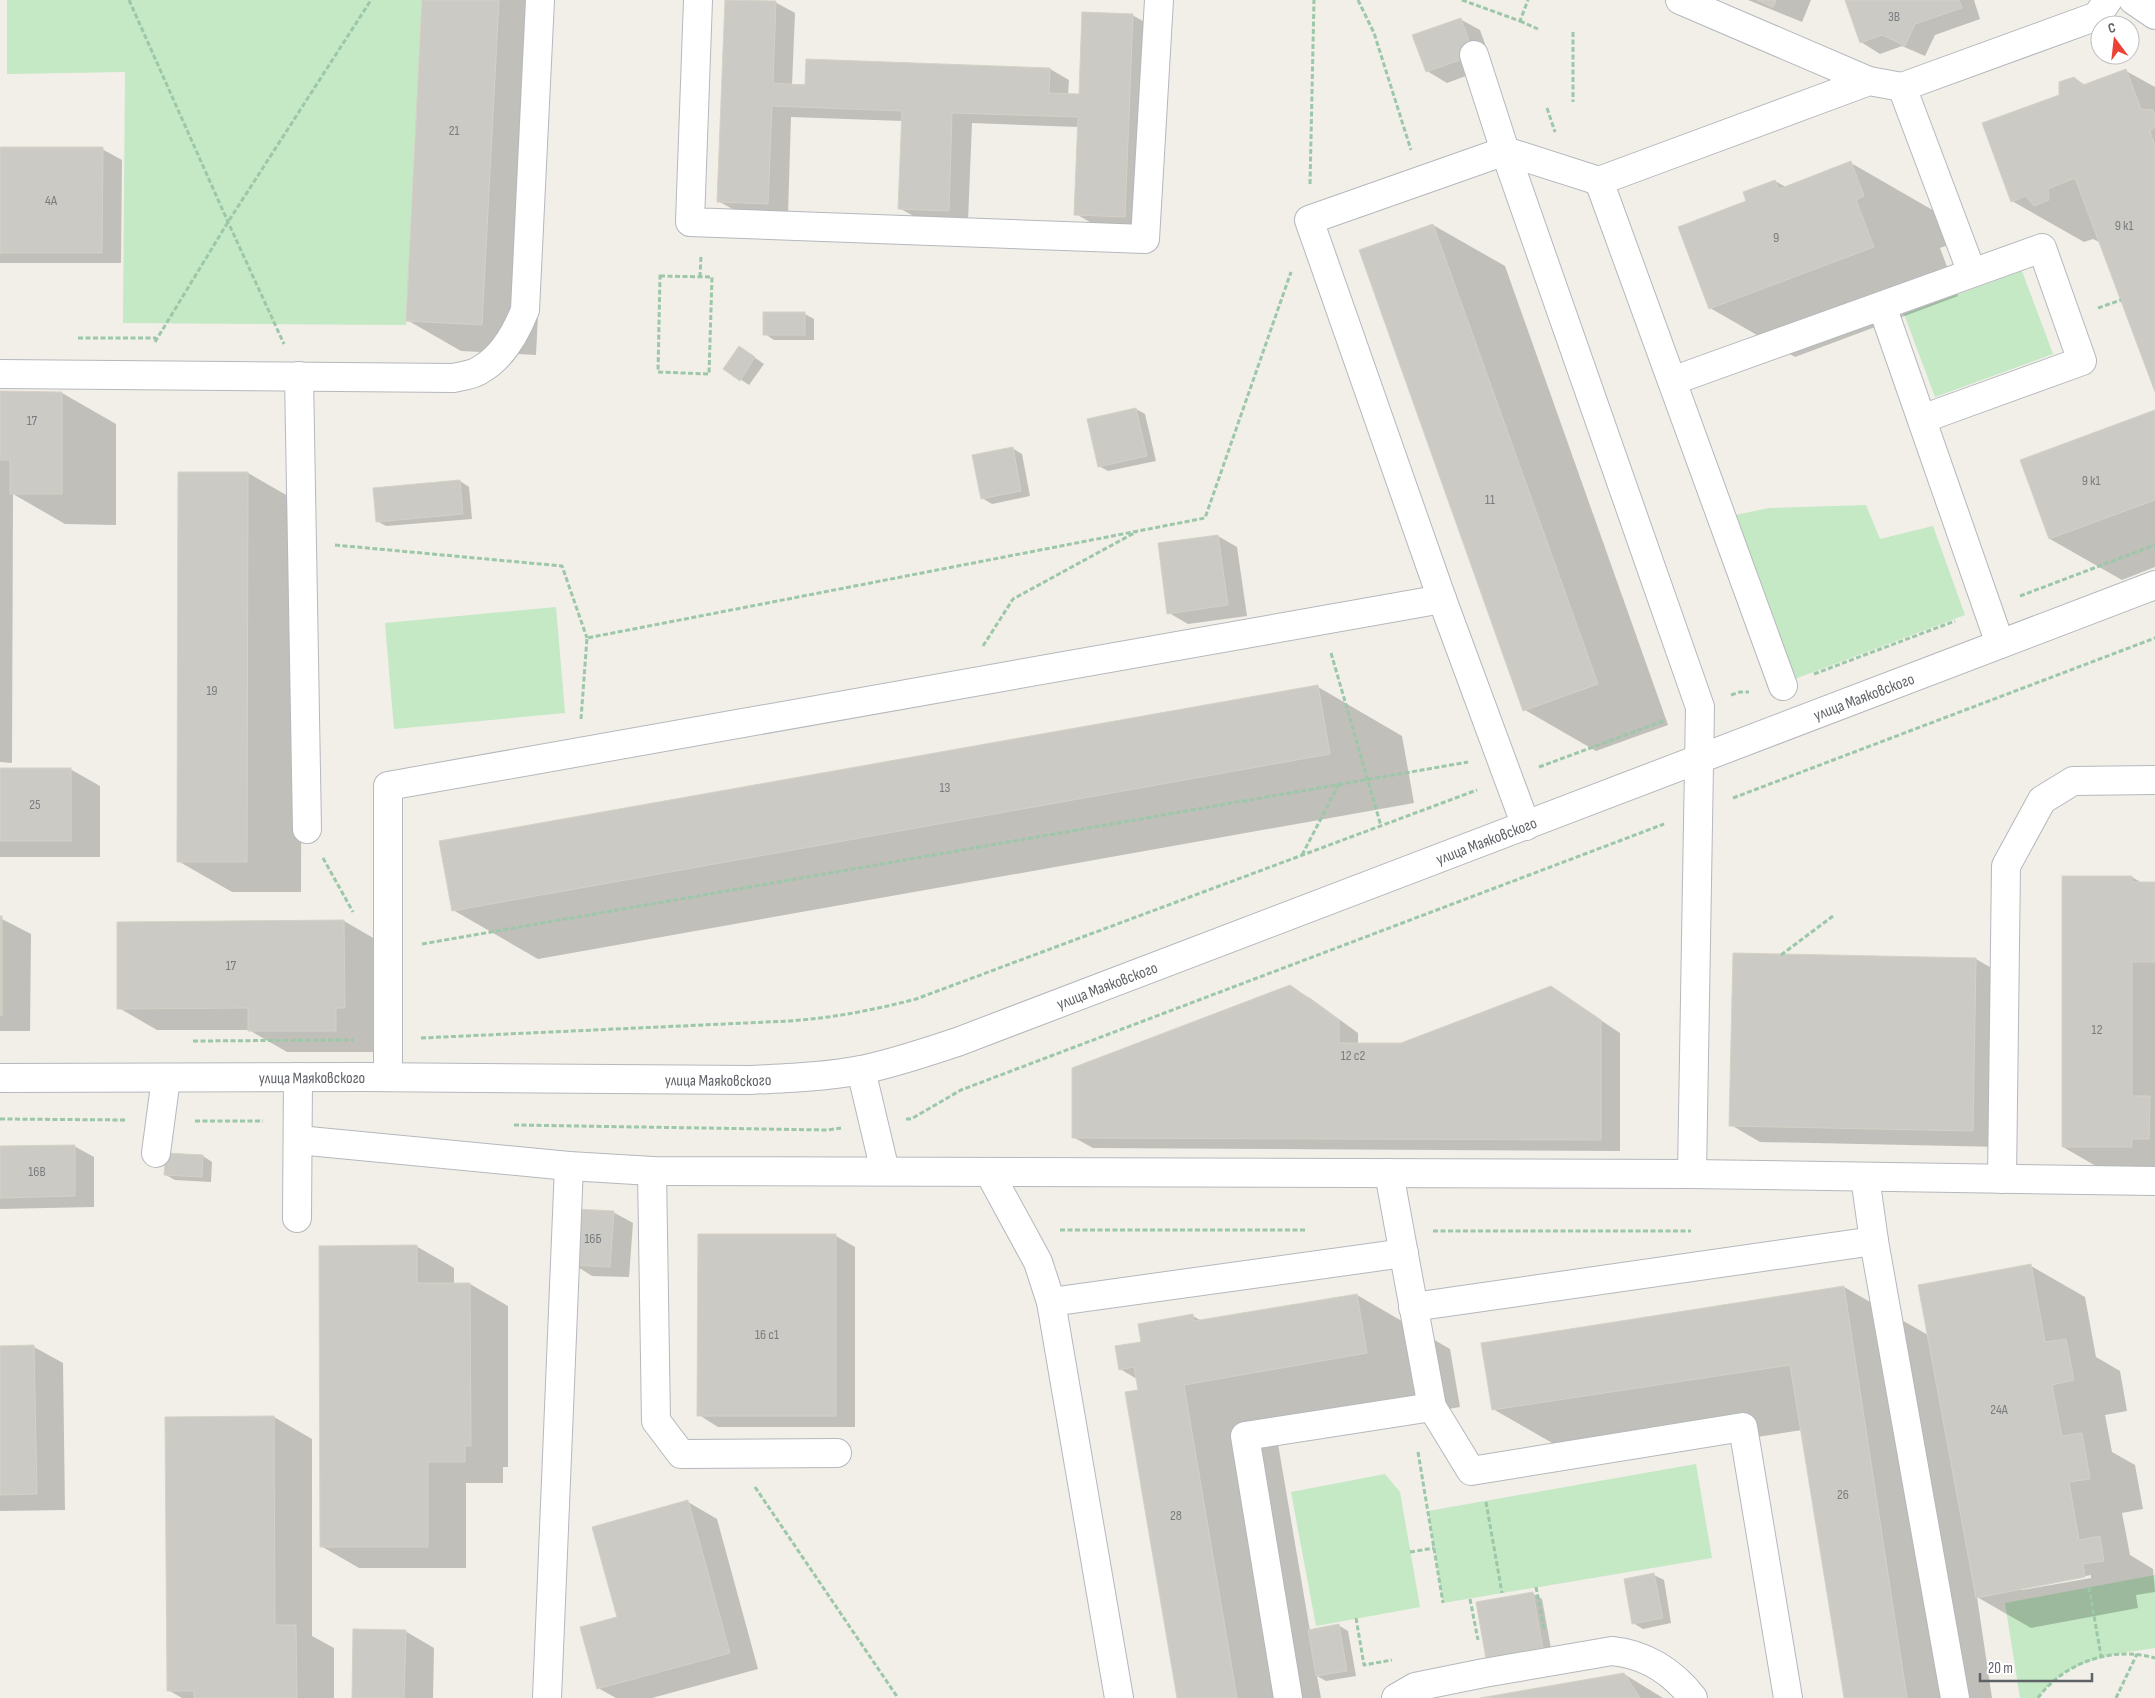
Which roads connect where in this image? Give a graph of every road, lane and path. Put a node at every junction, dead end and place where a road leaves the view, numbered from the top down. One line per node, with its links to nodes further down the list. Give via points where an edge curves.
1 (129, 0): 25 (path)
2 (371, 0): 25 (path)
3 (540, 0): 31 (street, via 525,310 516,333 498,356 480,371 453,378)
4 (698, 0): 5 (street, via 690,222 1146,239)
5 (1159, 0)
6 (1314, 0): 24 (path)
7 (1358, 0): 22 (path, via 1374,33)
8 (1462, 0): 14 (path)
9 (1528, 0): 14 (path)
10 (1680, 0): 18 (street)
11 (2108, 0): 19 (street, via 2097,16)
12 (2132, 0): 13 (street)
13 (2155, 15)
14 (1520, 21): 15 (path)
15 (1538, 29)
16 (1573, 32): 20 (path)
17 (1474, 55): 21 (street)
18 (1869, 81): 19 (street); 23 (street)
19 (1902, 87): 26 (street)
20 (1573, 102)
21 (1505, 151): 22 (street); 23 (street); 45 (street)
22 (1420, 181): 24 (street)
23 (1599, 181): 32 (street)
24 (1310, 220): 34 (path, via 1206,518); 38 (street)
25 (228, 222): 30 (path); 31 (path)
26 (1972, 274): 28 (street); 33 (street, via 2042,248 2082,362)
27 (660, 276): 27 (path, via 712,277 709,374 658,372)
28 (1882, 306): 32 (street); 33 (street)
29 (0, 374): 30 (street)
30 (136, 374): 31 (street)
31 (299, 376): 35 (street)
32 (1672, 381): 44 (street)
33 (1922, 419): 39 (street)
34 (1139, 530): 41 (path); 43 (path, via 1012,599)
35 (302, 541): 41 (path, via 562,566); 54 (street)
36 (2155, 544): 39 (path)
37 (2153, 592): 42 (street, улица Маяковского)
38 (1442, 599): 40 (street); 48 (street)
39 (1988, 608): 42 (street); 44 (path)
40 (1321, 620): 43 (street); 49 (path)
41 (587, 638): 46 (path)
42 (2000, 644): 47 (street, улица Маяковского)
43 (957, 686): 46 (street)
44 (1783, 686): 45 (path, via 1764,693 1740,692)
45 (1700, 707): 47 (street); 48 (path)
46 (579, 752): 58 (street, via 388,786)
47 (1700, 758): 53 (street, улица Маяковского); 74 (street)
48 (1504, 767): 49 (path); 52 (path); 53 (street)
49 (1368, 779): 51 (path); 52 (path)
50 (2155, 780): 76 (street, via 2073,781 2042,800 2006,866)
51 (1339, 784): 55 (path); 58 (path)
52 (1381, 826): 55 (path)
53 (1526, 826): 62 (street, улица Маяковского, via 960,1041)
54 (307, 829): 56 (path)
55 (1302, 855): 60 (path, via 916,999 863,1013 789,1022)
56 (353, 913)
57 (1833, 916): 59 (path)
58 (388, 950): 60 (street)
59 (1781, 954)
60 (389, 1040): 61 (path); 64 (street)
61 (186, 1041)
62 (861, 1070): 64 (street, улица Маяковского, via 808,1078 751,1080); 71 (street)
63 (298, 1077): 64 (street, улица Маяковского); 66 (street, улица Маяковского); 67 (street)
64 (388, 1077)
65 (0, 1078): 66 (street, улица Маяковского)
66 (166, 1078): 68 (street)
67 (298, 1140): 69 (street); 78 (street)
68 (156, 1153)
69 (569, 1166): 70 (street); 104 (street)
70 (652, 1171): 71 (street); 88 (street, via 656,1421 681,1454)
71 (885, 1171): 72 (street)
72 (988, 1172): 73 (street); 79 (street)
73 (1389, 1173): 74 (street); 83 (street)
74 (1692, 1174): 75 (street)
75 (1865, 1177): 76 (street); 82 (street)
76 (2002, 1179): 77 (street)
77 (2155, 1181)
78 (297, 1218)
79 (1022, 1230): 80 (path); 84 (street, via 1038,1262)
80 (1310, 1230)
81 (1692, 1231): 83 (path)
82 (1874, 1241): 85 (street); 110 (street)
83 (1402, 1242): 84 (street); 85 (street)
84 (1051, 1302): 106 (street)
85 (1413, 1307): 86 (street)
86 (1421, 1408): 89 (street, via 1471,1471); 90 (path); 107 (street, via 1245,1436)
87 (837, 1453): 88 (street)
88 (733, 1454): 105 (path)
89 (1481, 1469): 94 (path); 109 (street, via 1743,1426)
90 (1434, 1548): 91 (path); 96 (path)
91 (1410, 1552)
92 (1536, 1587): 98 (path)
93 (2089, 1587): 100 (path)
94 (1502, 1593)
95 (1470, 1598): 102 (path)
96 (1444, 1603)
97 (1356, 1618): 103 (path, via 1364,1665 1394,1659)
98 (1544, 1632)
99 (2137, 1654): 100 (path); 101 (path); 112 (path)
100 (2101, 1656): 111 (path, via 2071,1668)
101 (2155, 1658)
102 (1484, 1673): 103 (street, via 1415,1687); 108 (street, via 1595,1653 1629,1653 1661,1668)
103 (1398, 1696)
104 (547, 1698)
105 (898, 1698)
106 (1119, 1698)
107 (1288, 1698)
108 (1693, 1698)
109 (1788, 1698)
110 (1955, 1698)
111 (2038, 1698)
112 (2116, 1698)

